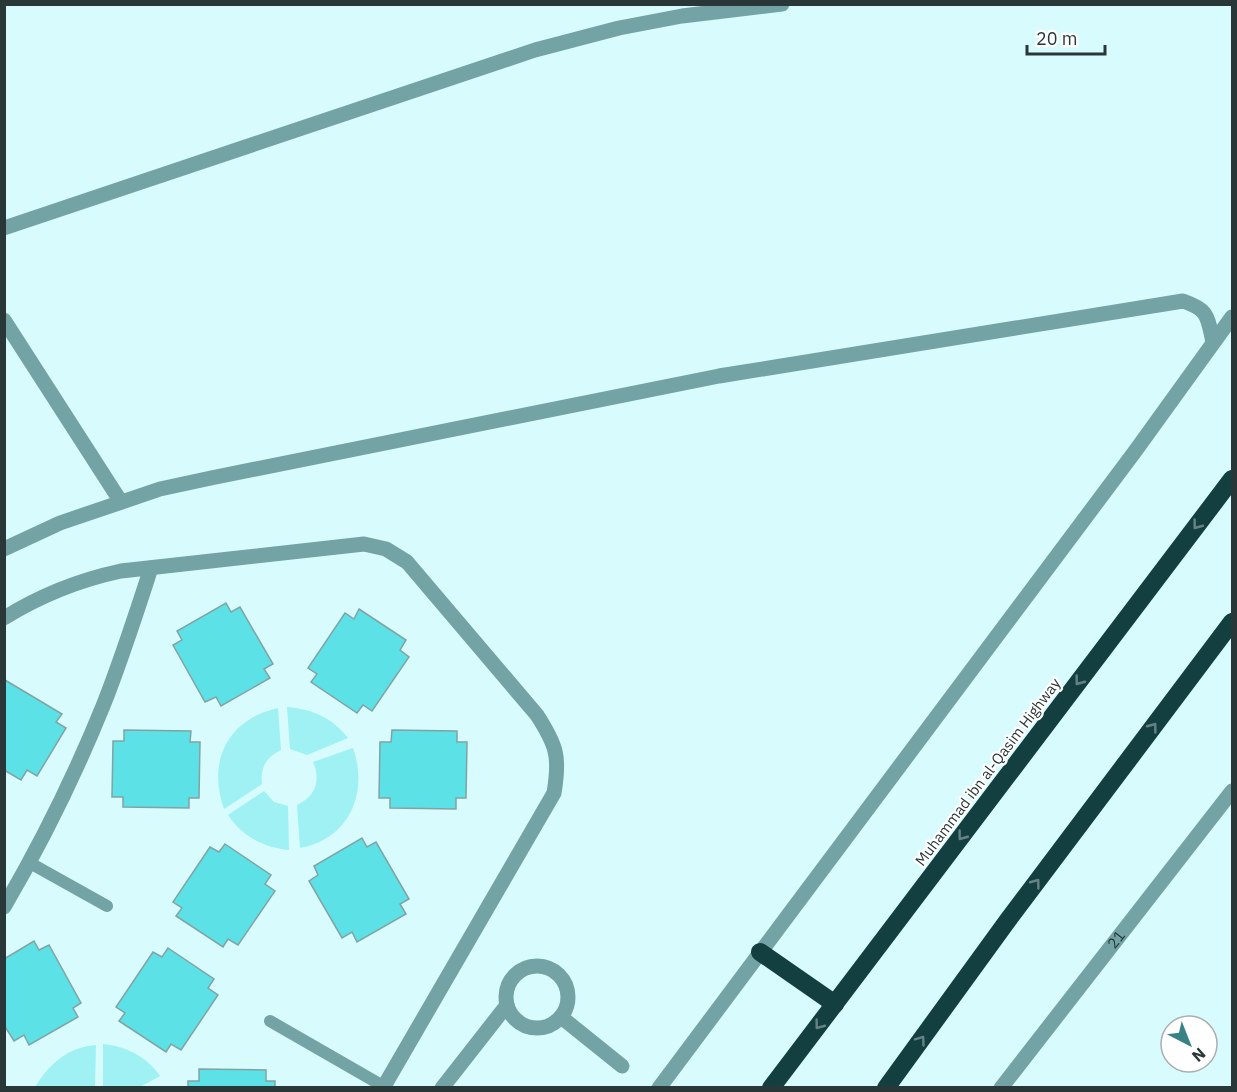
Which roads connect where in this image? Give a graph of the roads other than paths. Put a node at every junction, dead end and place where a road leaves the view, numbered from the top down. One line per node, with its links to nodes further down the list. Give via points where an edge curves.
1 (782, 4): 2 (street, via 682,16 535,50)
2 (4, 228)
3 (1233, 317): 5 (street)
4 (4, 320): 7 (street)
5 (1213, 342): 7 (street, via 1201,308 1183,301 719,376 211,478); 16 (street)
6 (1233, 479): 17 (highway, Muhammad ibn al-Qasim Highway, one-way to 17)
7 (121, 502): 8 (street, via 60,523)
8 (4, 549)
9 (152, 568): 10 (street, via 90,578); 13 (street, via 104,705); 22 (street, via 364,544 386,549 407,562 422,578 552,738 558,765 554,793)
10 (4, 618)
11 (1233, 622): 26 (highway, one-way to 11)
12 (1233, 791): 27 (street, 21)
13 (30, 863): 14 (lane); 15 (street)
14 (107, 906)
15 (4, 907)
16 (760, 951): 17 (highway); 24 (street)
17 (835, 1004): 25 (highway, Muhammad ibn al-Qasim Highway, one-way to 25)
18 (507, 1005): 19 (street, via 512,1015 530,1028 542,1028); 19 (street, via 508,984 514,975 533,966 544,966 562,977 567,987 567,1008); 23 (street)
19 (561, 1017): 21 (street)
20 (270, 1022): 22 (lane)
21 (622, 1066)
22 (384, 1087)
23 (442, 1088)
24 (659, 1088)
25 (771, 1088)
26 (886, 1088)
27 (1001, 1088)

